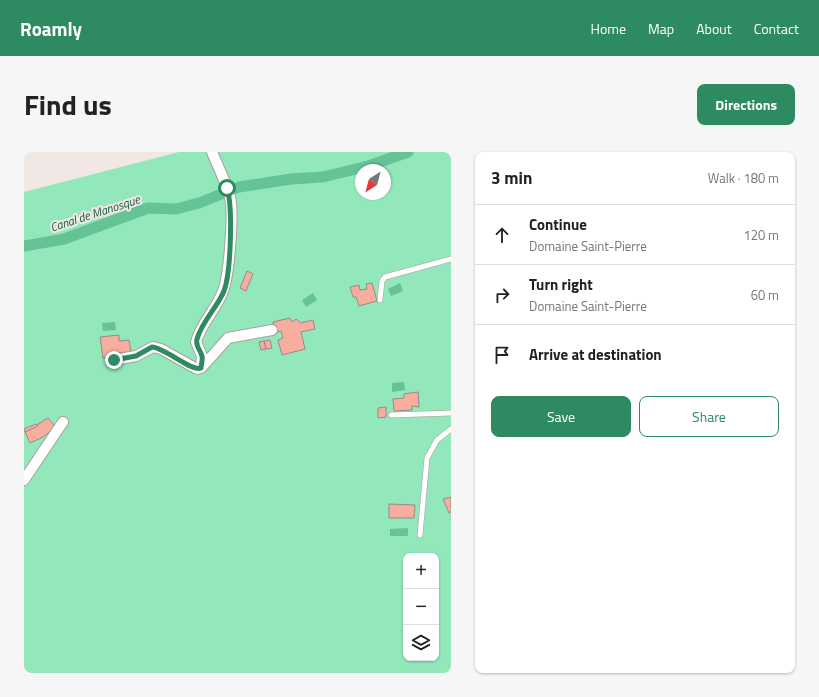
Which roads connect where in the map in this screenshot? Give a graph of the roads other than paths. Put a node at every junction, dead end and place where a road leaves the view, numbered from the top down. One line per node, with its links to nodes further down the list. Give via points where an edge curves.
1 (212, 152): 6 (street, via 230,198 230,228 226,284 197,338 196,345 202,358)
2 (451, 259): 3 (lane, via 385,277 382,280)
3 (380, 300)
4 (272, 330): 6 (street, via 228,338)
5 (114, 360): 6 (street, via 136,356 152,347 161,349 194,368)
6 (201, 368)
7 (451, 413): 8 (lane)
8 (391, 415)
9 (63, 422): 11 (street)
10 (451, 428): 12 (lane, via 432,446 428,458)
11 (24, 480)
12 (420, 535)

